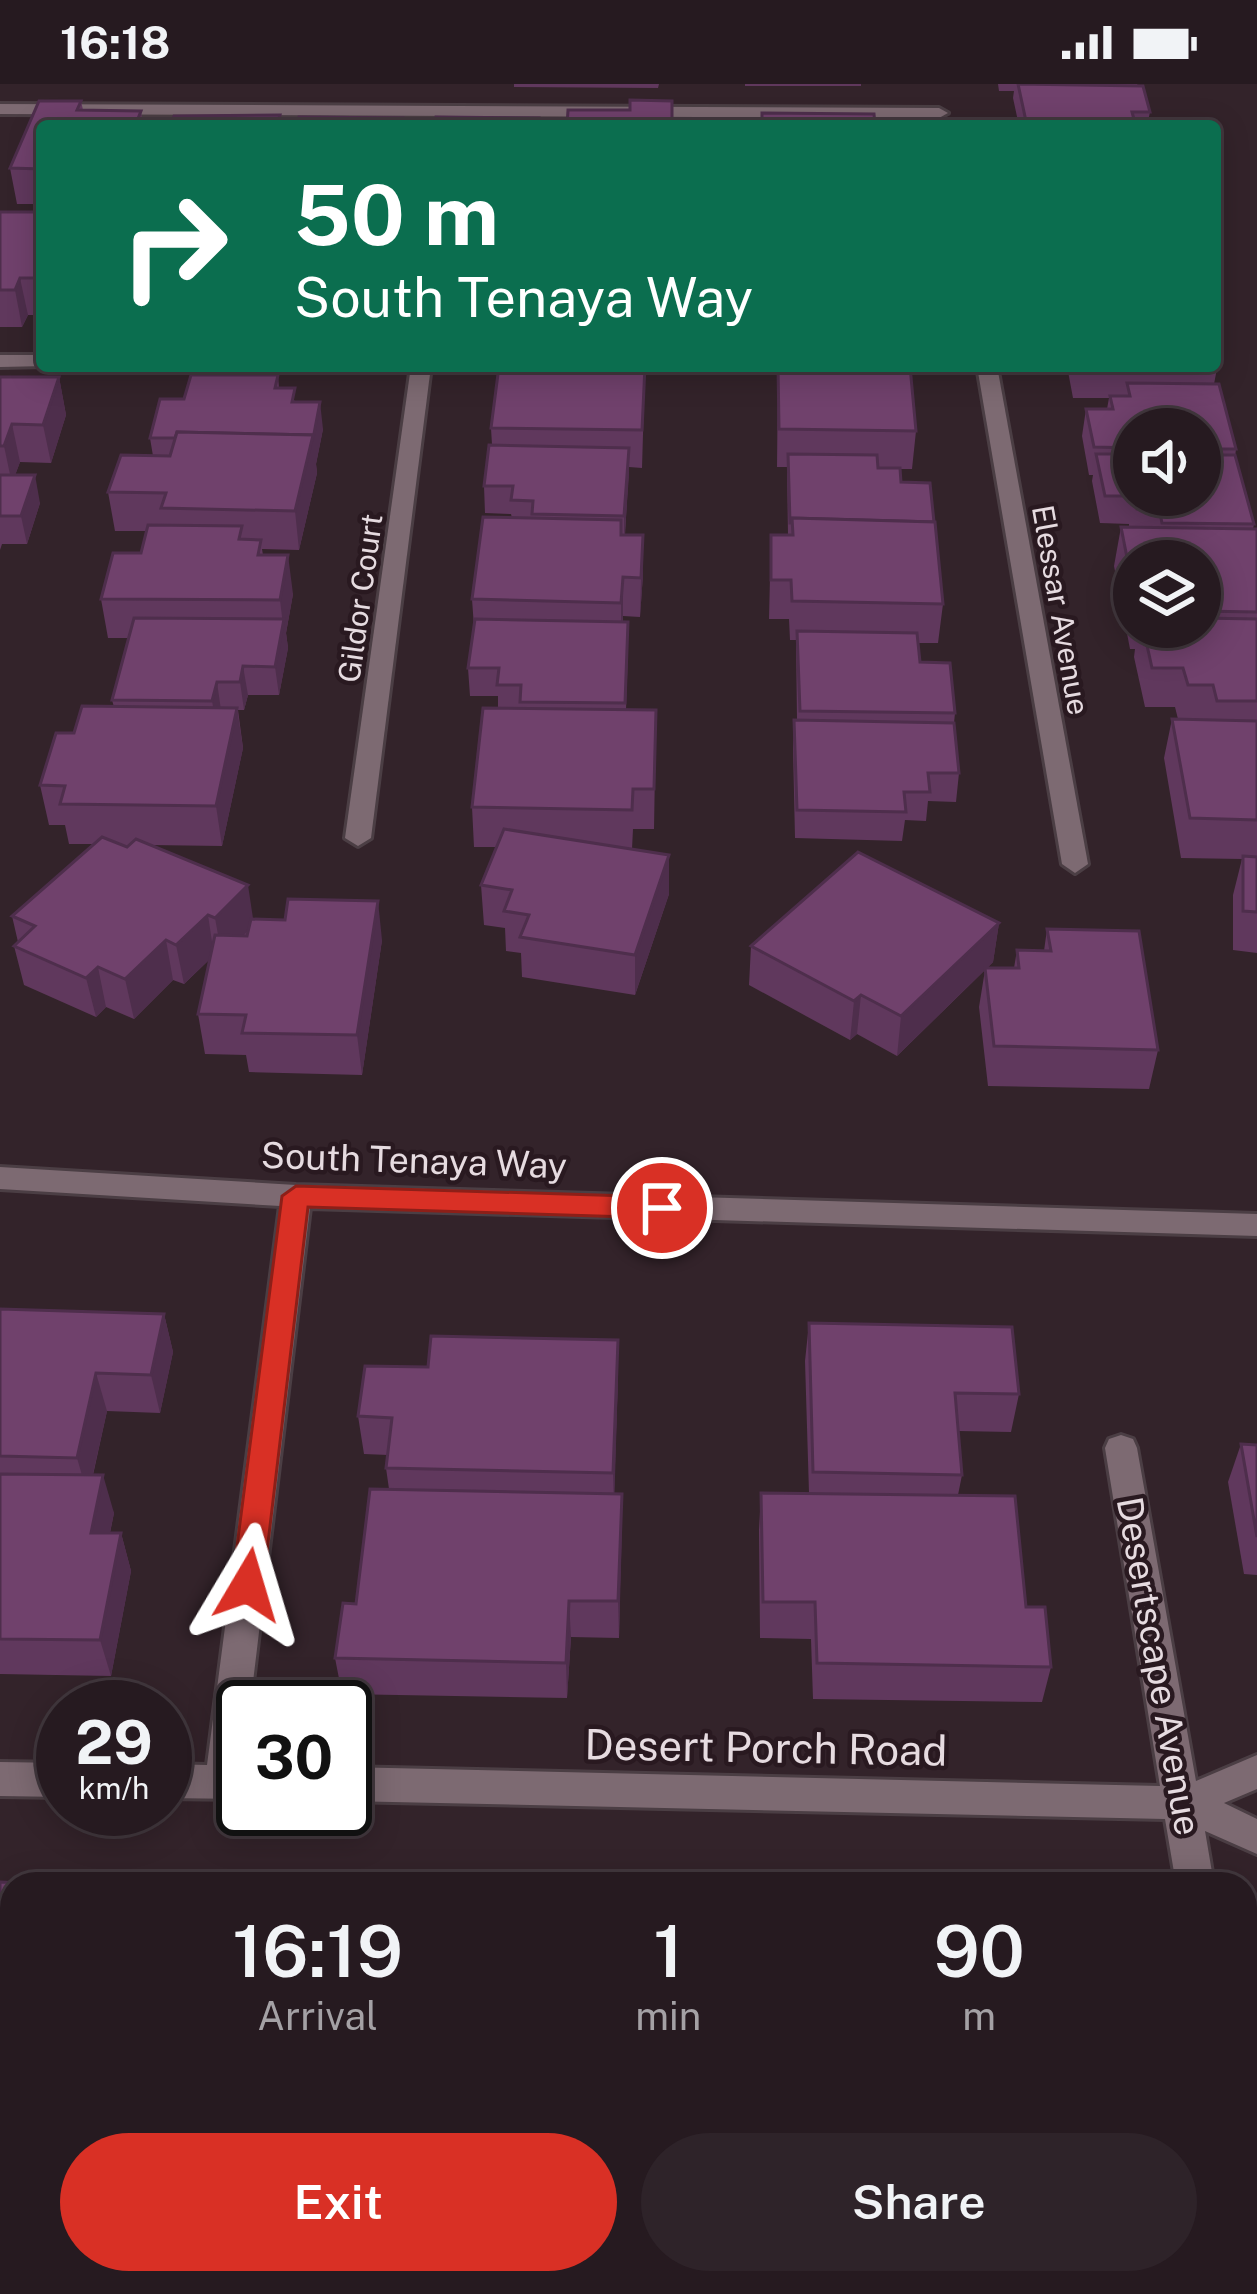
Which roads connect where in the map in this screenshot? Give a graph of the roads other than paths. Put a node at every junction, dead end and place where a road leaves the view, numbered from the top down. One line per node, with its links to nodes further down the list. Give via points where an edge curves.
1 (936, 93): 3 (street)
2 (0, 109): 3 (street, via 456,101)
3 (940, 120)
4 (0, 361): 5 (street)
5 (36, 361)
6 (420, 372): 8 (street, Gildor Court)
7 (988, 372): 9 (street, Elessar Avenue)
8 (358, 838)
9 (1075, 864)
10 (0, 1178): 11 (street, South Tenaya Way)
11 (296, 1196): 12 (street, South Tenaya Way); 14 (street)
12 (1257, 1226)
13 (1121, 1448): 19 (street, Desertscape Avenue)
14 (244, 1680)
15 (1257, 1772): 19 (street, Desert Porch Road)
16 (0, 1779): 17 (street)
17 (36, 1780)
18 (372, 1785): 19 (street, Desert Porch Road)
19 (1184, 1803): 20 (street, Desert Porch Road); 21 (street, Desertscape Avenue)
20 (1257, 1838)
21 (1193, 1872)

